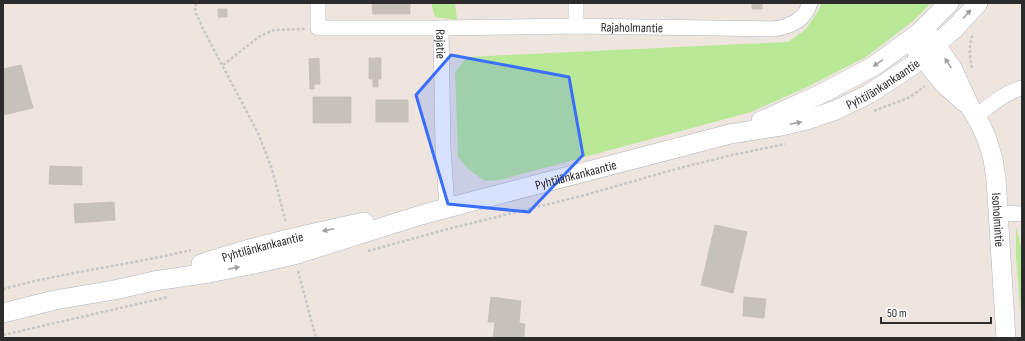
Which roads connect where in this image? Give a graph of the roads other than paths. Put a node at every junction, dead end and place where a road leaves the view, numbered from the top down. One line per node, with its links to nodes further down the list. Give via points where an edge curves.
1 (318, 3): 7 (street, Rajatie, via 318,28)
2 (576, 3): 6 (street)
3 (810, 3): 6 (street, Rajaholmantie, via 798,21 783,28 773,29)
4 (949, 3): 8 (street, Pyhtilänkankaantie)
5 (978, 3): 10 (street, Pyhtilänkankaantie, one-way to 5)
6 (576, 26): 7 (street, Rajaholmantie)
7 (441, 28): 15 (street, Rajatie)
8 (924, 28): 9 (street, Pyhtilänkankaantie); 10 (street, Isoholmintie)
9 (909, 40): 11 (street); 14 (street, Pyhtilänkankaantie, one-way to 14, via 874,66 821,94)
10 (936, 44): 11 (street, Pyhtilänkankaantie); 13 (street, Isoholmintie, one-way to 10, via 952,68)
11 (922, 57): 13 (street, via 944,84); 14 (street, Pyhtilänkankaantie, one-way to 11, via 781,126 836,110 869,94)
12 (1020, 87): 13 (street)
13 (973, 112): 16 (street, Isoholmintie, via 987,139 993,159)
14 (730, 134): 15 (street, Pyhtilänkankaantie)
15 (447, 208): 18 (street, Pyhtilänkankaantie)
16 (998, 213): 17 (street); 21 (street, Isoholmintie)
17 (1022, 214)
18 (421, 215): 19 (street, Pyhtilänkankaantie, one-way to 18, via 209,273 294,255); 19 (street, Pyhtilänkankaantie, one-way to 19, via 366,222 290,238 215,259)
19 (154, 281): 20 (street, Pyhtilänkankaantie)
20 (3, 313)
21 (1006, 338)

